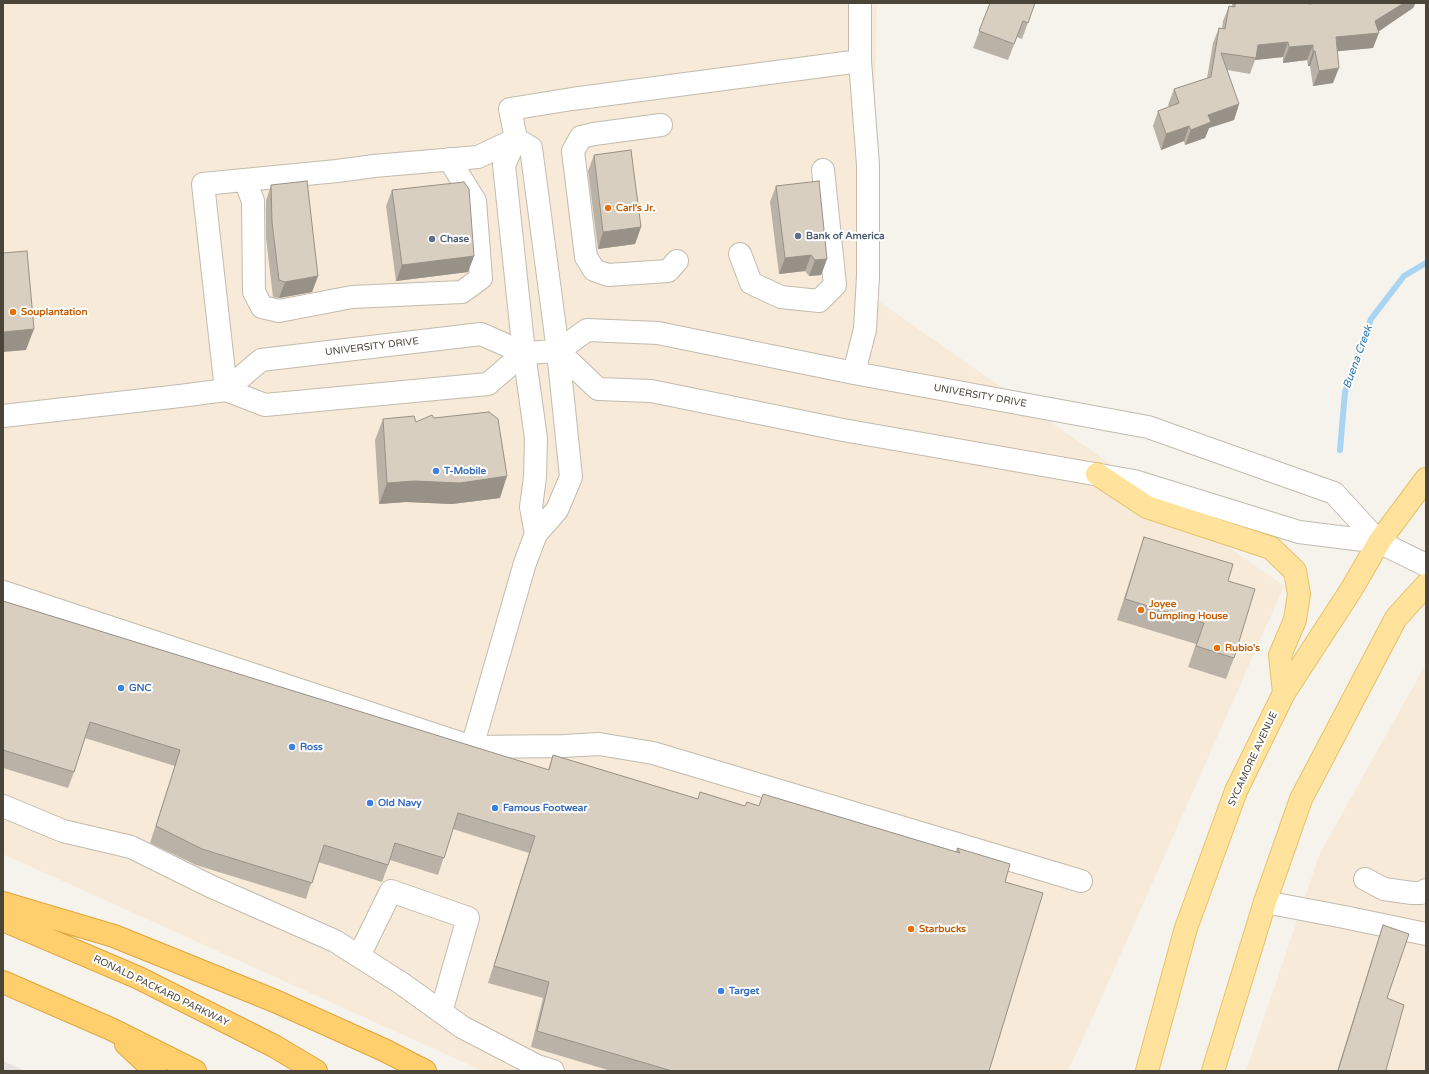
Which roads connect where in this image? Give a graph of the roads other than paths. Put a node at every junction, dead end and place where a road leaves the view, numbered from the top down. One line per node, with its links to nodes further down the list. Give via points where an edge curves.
1 (860, 3): 2 (street)
2 (860, 61): 4 (street, via 510,109); 12 (street, via 868,164 868,276 865,329)
3 (661, 125): 9 (street, via 581,137 573,151 586,258 594,270 608,275 668,271)
4 (516, 139): 5 (street, via 478,157); 10 (street, via 531,148); 11 (street, via 504,165)
5 (449, 159): 7 (street); 7 (street, via 474,201 481,278 462,292 352,297 279,311 262,308 254,292 252,201)
6 (823, 170): 8 (street, via 835,285 820,301 781,297 751,283)
7 (245, 180): 13 (street, via 203,184)
8 (740, 254)
9 (677, 261)
10 (558, 351): 11 (street, UNIVERSITY DRIVE); 12 (street, UNIVERSITY DRIVE, via 587,330 658,333); 15 (street, UNIVERSITY DRIVE, via 598,389 651,391 843,430); 17 (street, via 572,477 557,510)
11 (524, 354): 13 (street, via 488,384 264,405); 13 (street, UNIVERSITY DRIVE, via 481,334 261,360); 17 (street, via 536,438 531,507)
12 (854, 373): 18 (street, UNIVERSITY DRIVE, via 1148,427 1334,493)
13 (226, 390): 14 (street)
14 (3, 416)
15 (1097, 474): 18 (street, UNIVERSITY DRIVE, via 1134,480 1299,532); 22 (main road, via 1147,507 1271,548 1295,571 1299,594 1295,620 1280,655)
16 (1426, 479): 18 (main road, SYCAMORE AVENUE)
17 (536, 534): 23 (street, via 525,563)
18 (1379, 542): 19 (street, UNIVERSITY DRIVE); 22 (main road, SYCAMORE AVENUE)
19 (1426, 564)
20 (1426, 585): 28 (main road, via 1396,618 1301,800)
21 (3, 592): 23 (street)
22 (1284, 693): 41 (main road, SYCAMORE AVENUE, via 1236,791 1186,928)
23 (472, 748): 26 (street, via 599,744 653,753)
24 (3, 806): 32 (street, via 63,831 131,847 210,886 336,941)
25 (1364, 879): 27 (street, via 1384,888 1412,893)
26 (1081, 880)
27 (1426, 890)
28 (1265, 902): 31 (street); 42 (main road)
29 (3, 903): 39 (highway, via 114,936 275,1001)
30 (3, 920): 38 (highway, RONALD PACKARD PARKWAY, via 139,978 274,1046)
31 (1426, 934)
32 (359, 956): 34 (street); 34 (street, via 391,891 468,918)
33 (3, 982): 35 (highway)
34 (441, 1012): 40 (street, via 475,1034 537,1066)
35 (111, 1029): 36 (highway); 37 (highway)
36 (155, 1071)
37 (195, 1071)
38 (316, 1071)
39 (425, 1071)
40 (553, 1071)
41 (1147, 1071)
42 (1213, 1071)

